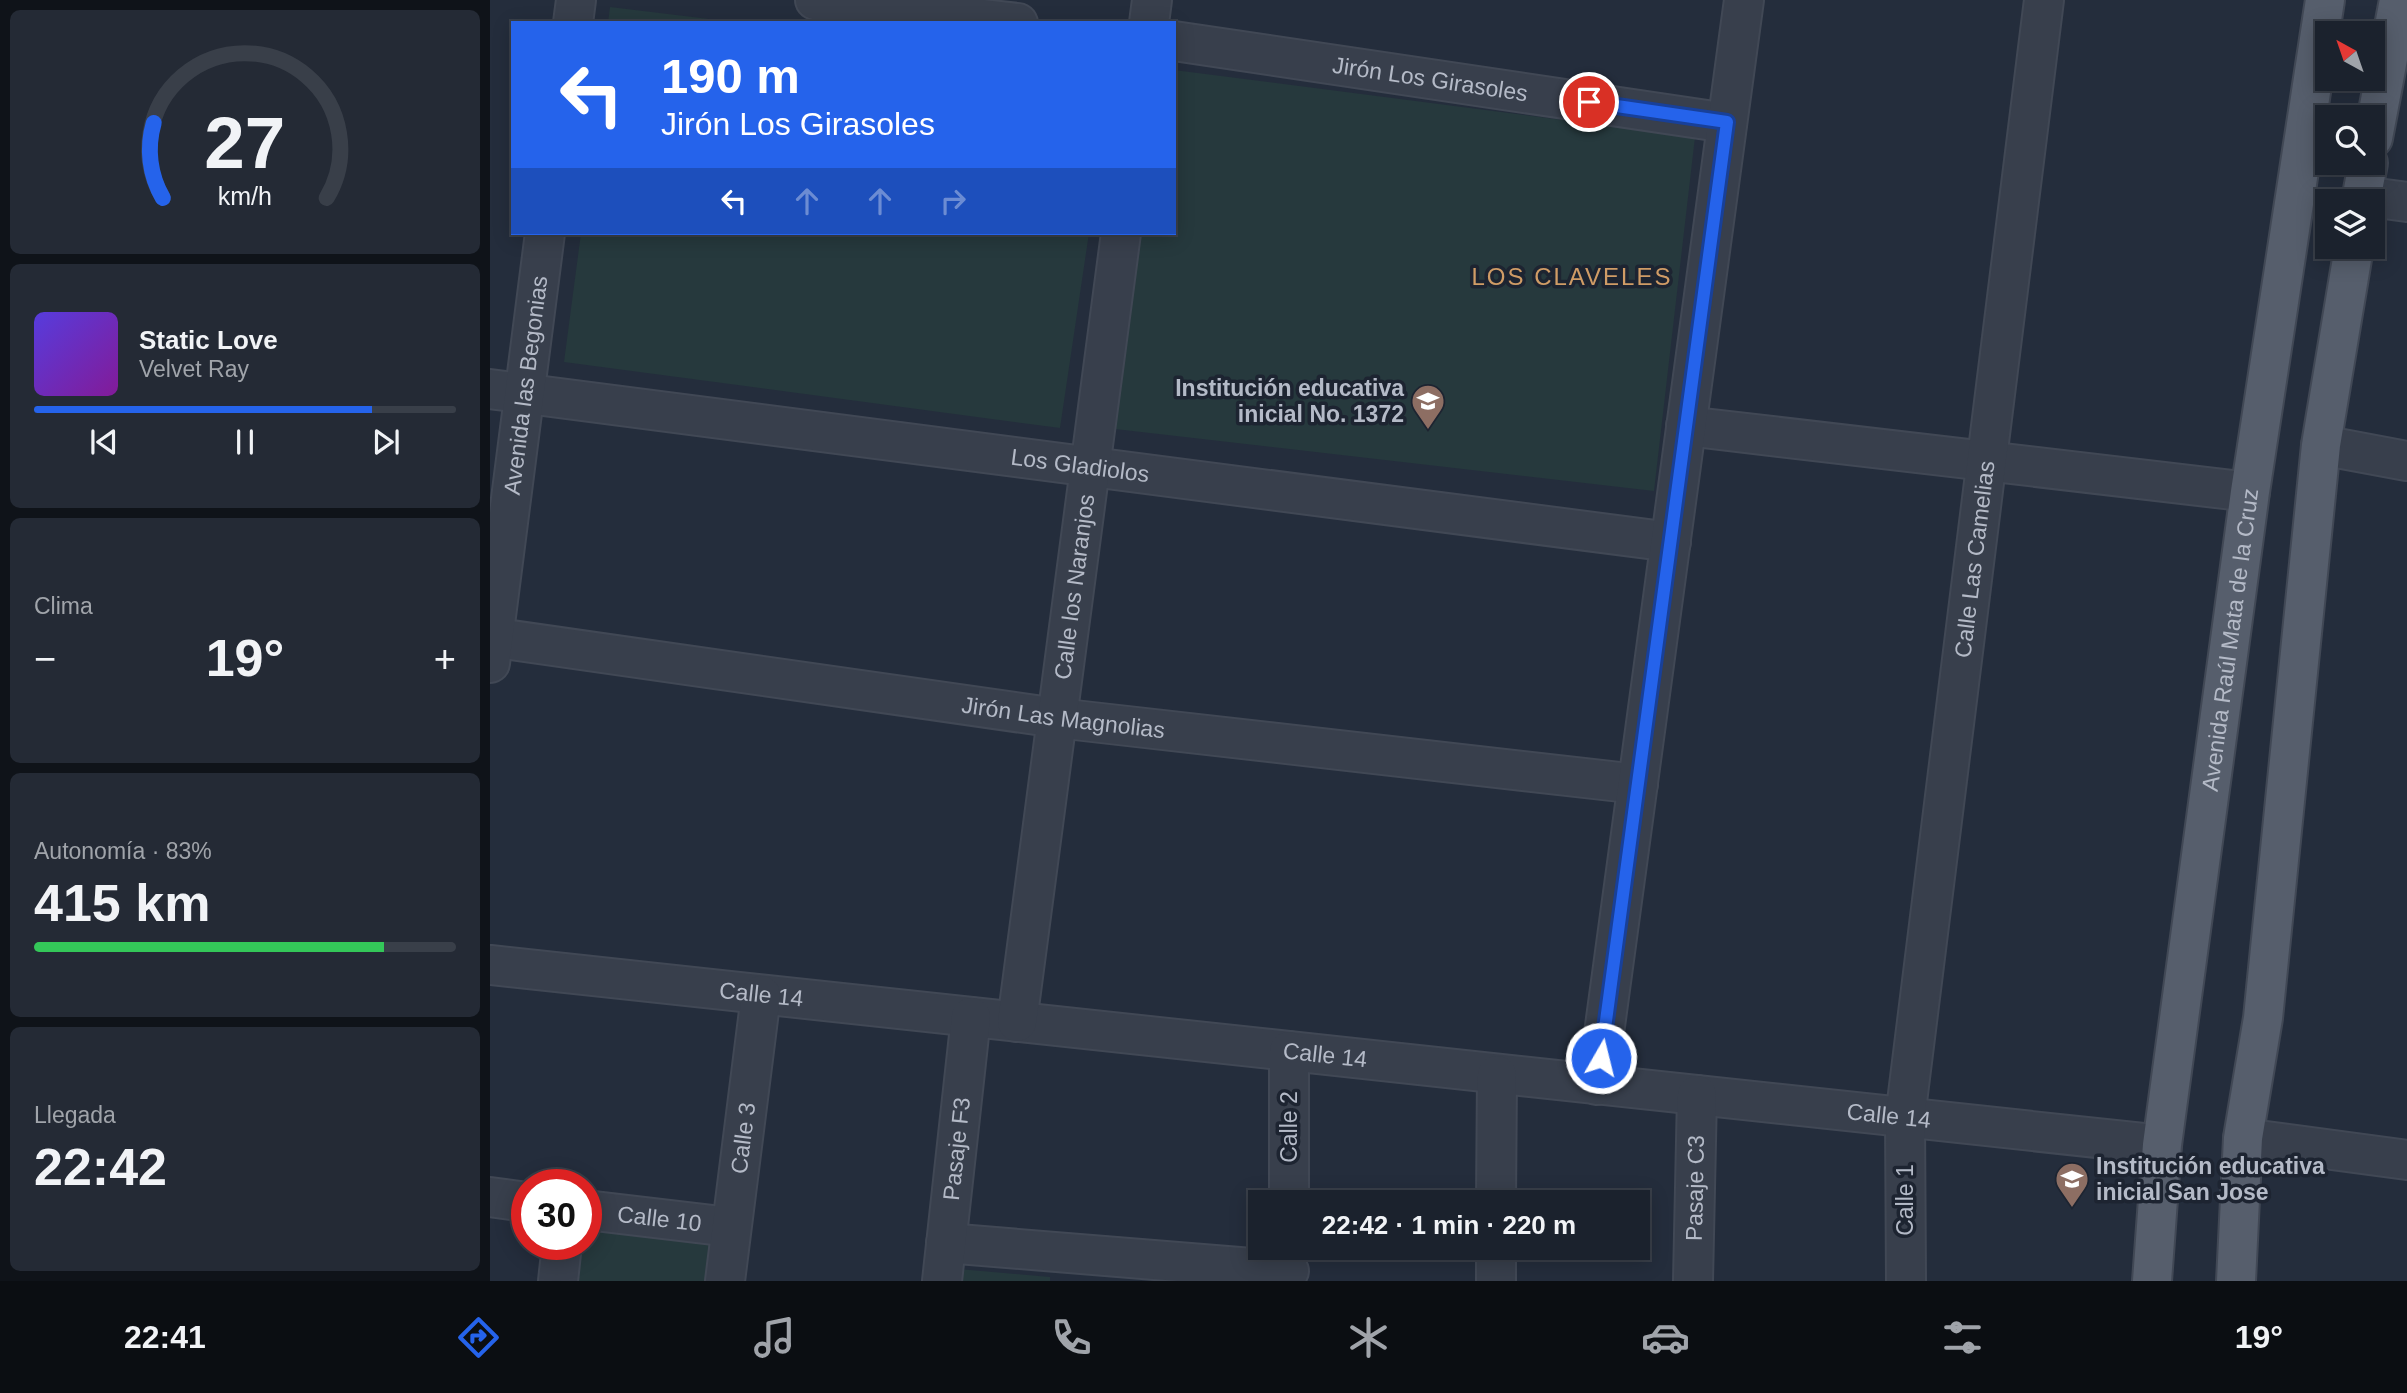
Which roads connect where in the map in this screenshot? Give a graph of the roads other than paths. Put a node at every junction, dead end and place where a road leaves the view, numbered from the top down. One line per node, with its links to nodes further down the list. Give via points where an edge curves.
1 (576, 0): 8 (street)
2 (815, 0): 9 (street)
3 (1152, 0): 10 (street)
4 (1744, 0): 13 (street)
5 (2044, 0): 23 (street, Calle Las Camelias)
6 (2325, 0): 25 (main road, Avenida Raúl Mata de la Cruz)
7 (2399, 0): 12 (main road)
8 (573, 21)
9 (1000, 21)
10 (1149, 21)
11 (1176, 41): 13 (street, Jirón Los Girasoles)
12 (2379, 105)
13 (1727, 122): 20 (street)
14 (2364, 187): 15 (street)
15 (2407, 202)
16 (545, 235): 19 (street, Avenida las Begonias)
17 (1121, 235): 24 (street, Calle los Naranjos)
18 (2352, 259): 21 (main road)
19 (507, 392): 24 (street, Los Gladiolos); 27 (street, Avenida las Begonias)
20 (1686, 426): 23 (street); 26 (street)
21 (2321, 445): 22 (street); 39 (main road, via 2263,1018)
22 (2407, 461)
23 (1986, 462): 25 (street); 38 (street, Calle Las Camelias)
24 (1090, 466): 26 (street, Los Gladiolos); 28 (street, Calle los Naranjos)
25 (2249, 492): 40 (main road, Avenida Raúl Mata de la Cruz)
26 (1671, 542): 29 (street)
27 (491, 646): 28 (street, Jirón Las Magnolias)
28 (1057, 718): 29 (street, Jirón Las Magnolias); 33 (street, Calle los Naranjos)
29 (1638, 784): 36 (street)
30 (490, 965): 31 (street, Calle 14)
31 (761, 995): 32 (street, Calle 14); 47 (street, Calle 3)
32 (971, 1017): 33 (street, Calle 14); 48 (street, Pasaje F3)
33 (1017, 1022): 34 (street, Calle 14)
34 (1289, 1051): 35 (street, Calle 14); 42 (street, Calle 2)
35 (1497, 1074): 36 (street, Calle 14); 43 (street)
36 (1597, 1085): 37 (street, Calle 14)
37 (1697, 1095): 38 (street, Calle 14); 57 (street, Pasaje C3)
38 (1905, 1118): 40 (street, Calle 14); 58 (street, Calle 1)
39 (2243, 1138): 41 (street); 60 (main road)
40 (2162, 1146): 59 (main road, Avenida Raúl Mata de la Cruz)
41 (2407, 1160)
42 (1289, 1190)
43 (1496, 1190)
44 (490, 1197): 45 (street)
45 (511, 1200)
46 (602, 1212): 47 (street, Calle 10)
47 (730, 1227): 54 (street, Calle 3)
48 (946, 1243): 51 (street); 55 (street, Pasaje F3)
49 (560, 1260): 53 (street)
50 (1496, 1260): 56 (street)
51 (1070, 1267): 52 (street)
52 (1289, 1267)
53 (558, 1281)
54 (725, 1281)
55 (942, 1281)
56 (1496, 1281)
57 (1693, 1281)
58 (1906, 1281)
59 (2151, 1281)
60 (2236, 1281)

